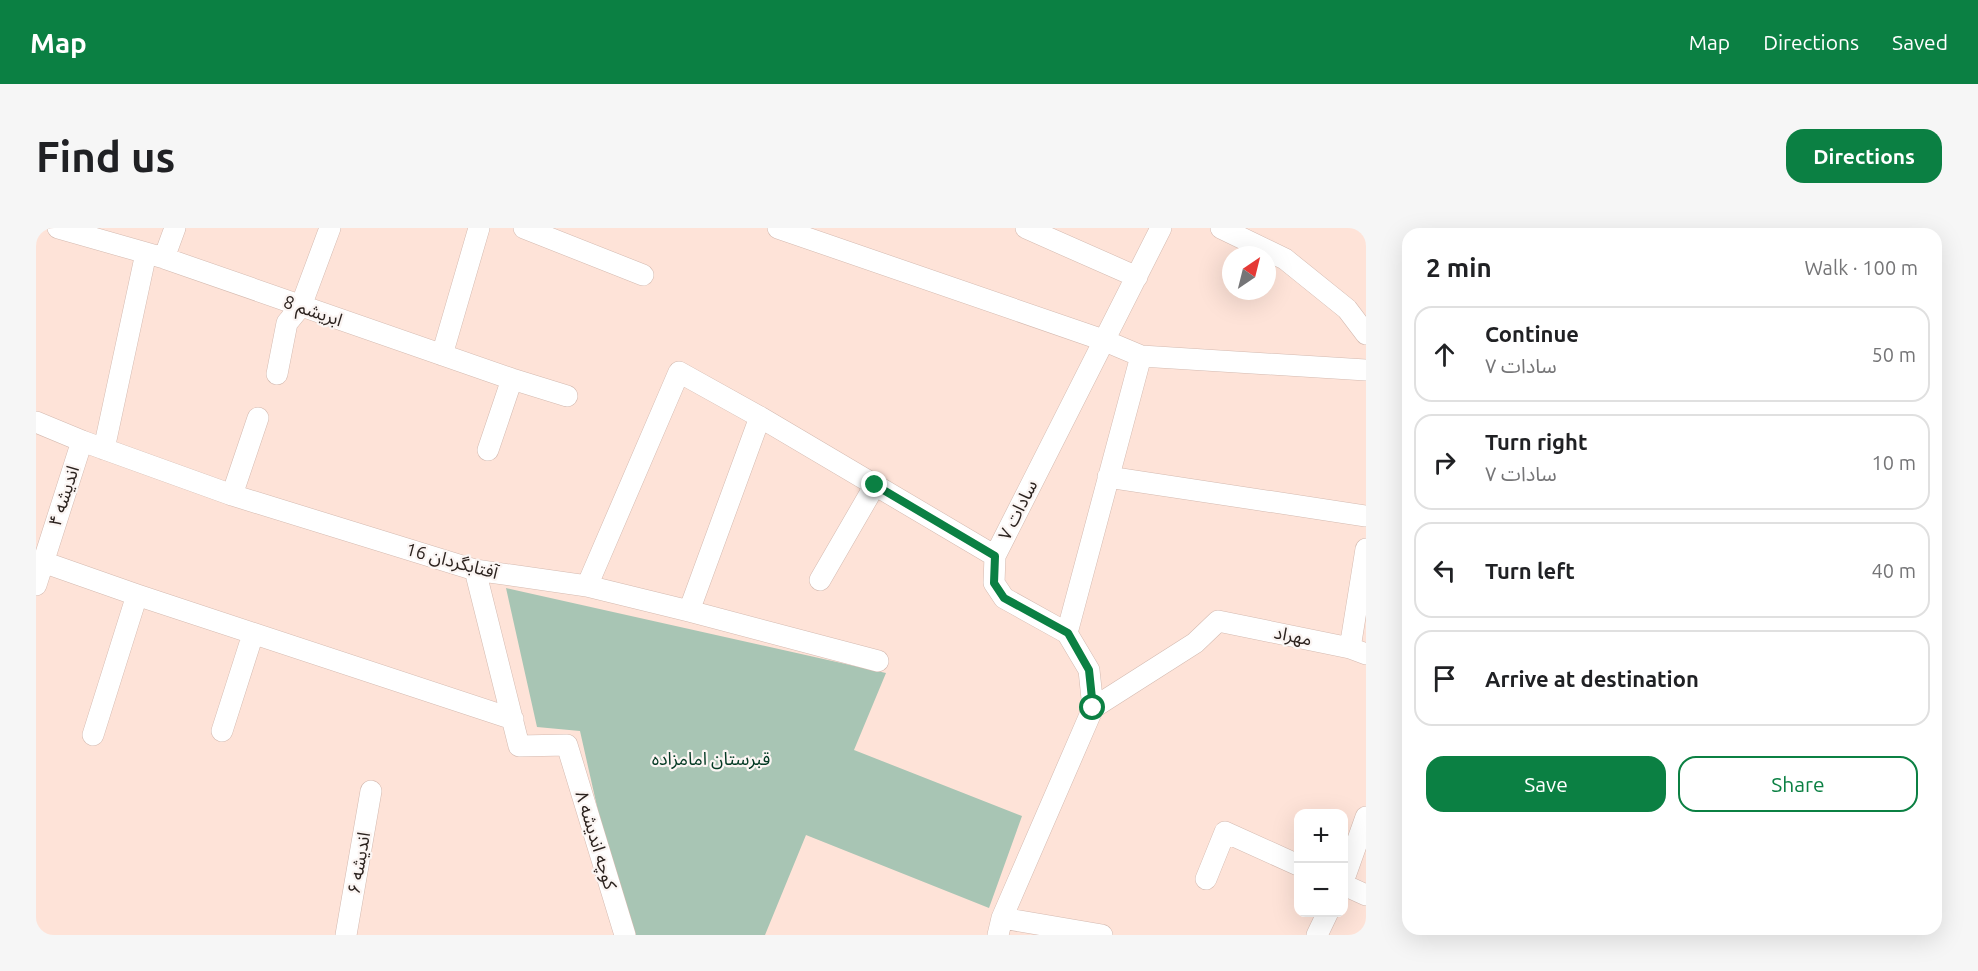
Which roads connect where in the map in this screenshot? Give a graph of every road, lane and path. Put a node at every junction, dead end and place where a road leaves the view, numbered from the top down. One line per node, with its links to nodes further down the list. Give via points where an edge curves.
1 (58, 228): 11 (street, ابریشم 8)
2 (175, 228): 11 (street)
3 (330, 228): 14 (street)
4 (479, 228): 17 (street)
5 (524, 228): 10 (street)
6 (778, 228): 16 (street)
7 (1026, 228): 13 (street)
8 (1161, 228): 13 (street, سادات ۷)
9 (1221, 228): 15 (street, via 1285,259 1347,309)
10 (566, 236): 12 (street)
11 (155, 256): 14 (street, ابریشم 8); 27 (street)
12 (643, 274)
13 (1137, 277): 16 (street, سادات ۷)
14 (300, 306): 17 (street, ابریشم 8); 20 (street, via 287,323)
15 (1366, 334)
16 (1103, 340): 18 (street); 35 (street, سادات ۷)
17 (442, 355): 21 (street, ابریشم 8)
18 (1141, 356): 19 (street); 29 (street)
19 (1366, 370)
20 (277, 374)
21 (512, 379): 22 (street, ابریشم 8); 28 (street)
22 (567, 396)
23 (760, 417): 30 (street); 40 (street, via 679,372); 42 (street)
24 (258, 418): 31 (street)
25 (36, 422): 26 (street, آفتابگردان 16)
26 (82, 441): 27 (street, آفتابگردان 16); 33 (street, اندیشه ۴)
27 (104, 449): 31 (street, آفتابگردان 16)
28 (488, 450)
29 (1108, 477): 32 (street); 43 (street)
30 (875, 485): 35 (street); 38 (street)
31 (232, 495): 37 (street, آفتابگردان 16)
32 (1366, 516)
33 (44, 532): 36 (street, اندیشه ۴)
34 (1366, 549): 45 (street)
35 (995, 556): 43 (street, سادات ۷, via 994,583 1004,598)
36 (43, 562): 39 (street, اندیشه ۴); 41 (street)
37 (475, 570): 40 (street, آفتابگردان 16); 48 (street)
38 (820, 580)
39 (36, 585)
40 (587, 586): 42 (street, آفتابگردان 16)
41 (137, 595): 44 (street); 50 (street)
42 (689, 611): 46 (street, آفتابگردان 16)
43 (1068, 633): 47 (street, via 1089,670)
44 (253, 634): 48 (street); 49 (street)
45 (1358, 651): 47 (street, مهراد, via 1218,621 1195,643)
46 (878, 661)
47 (1093, 708): 59 (street)
48 (513, 719): 61 (street, کوچه اندیشه ۸, via 519,746 567,745)
49 (222, 731)
50 (93, 735)
51 (371, 791): 60 (street, اندیشه ۶)
52 (1366, 817): 54 (street)
53 (1295, 863): 55 (street, via 1225,832)
54 (1348, 868)
55 (1206, 879)
56 (1348, 887): 57 (street)
57 (1366, 895)
58 (1326, 917): 63 (street)
59 (1000, 926): 62 (street)
60 (346, 935)
61 (625, 935)
62 (1102, 935)
63 (1317, 935)

